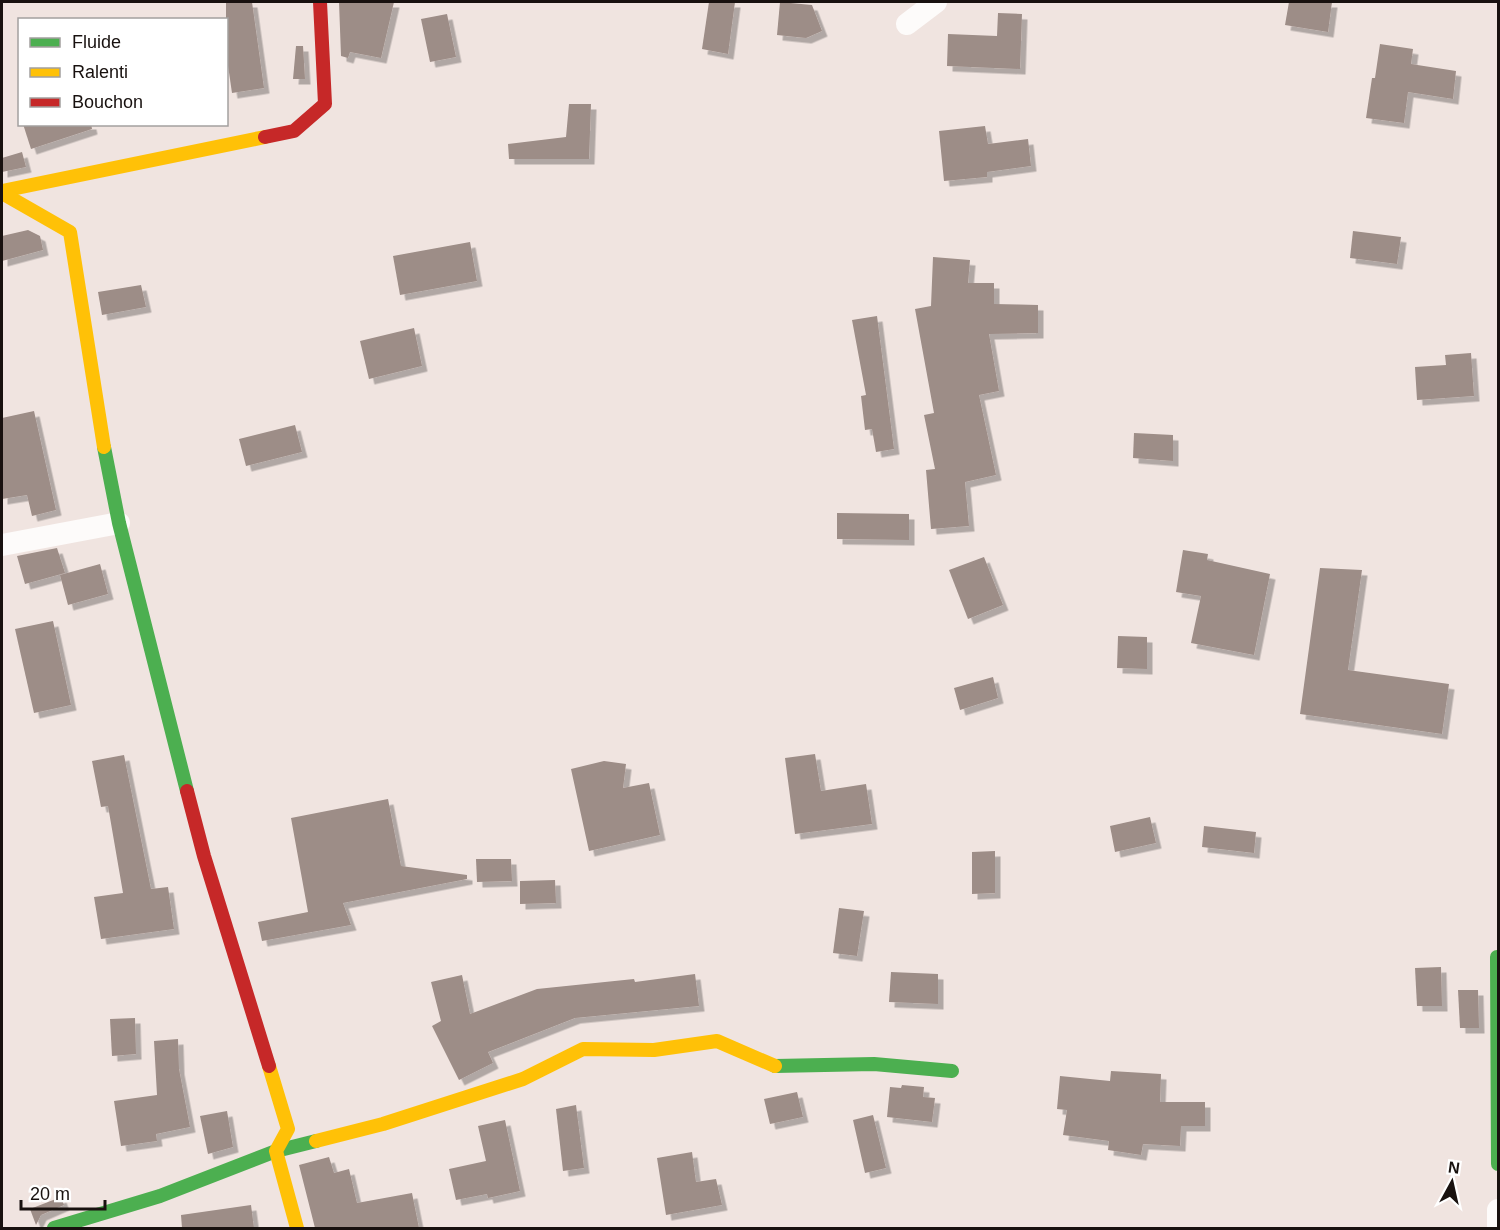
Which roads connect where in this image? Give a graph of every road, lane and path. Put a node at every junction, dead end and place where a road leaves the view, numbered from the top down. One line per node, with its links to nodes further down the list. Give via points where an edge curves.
1 (321, 2): 4 (street, via 325,104 294,131)
2 (936, 2): 3 (street)
3 (907, 24)
4 (2, 192): 5 (street, via 70,232)
5 (119, 524): 6 (street); 9 (street, via 204,855 288,1129)
6 (2, 545)
7 (1497, 957): 10 (street)
8 (952, 1071): 9 (street, via 874,1064 778,1067 717,1041 654,1050 583,1049 512,1083 383,1124)
9 (276, 1151): 12 (street, via 160,1196); 13 (street)
10 (1498, 1164)
11 (1498, 1209): 14 (street)
12 (54, 1228)
13 (297, 1228)
14 (1498, 1228)

